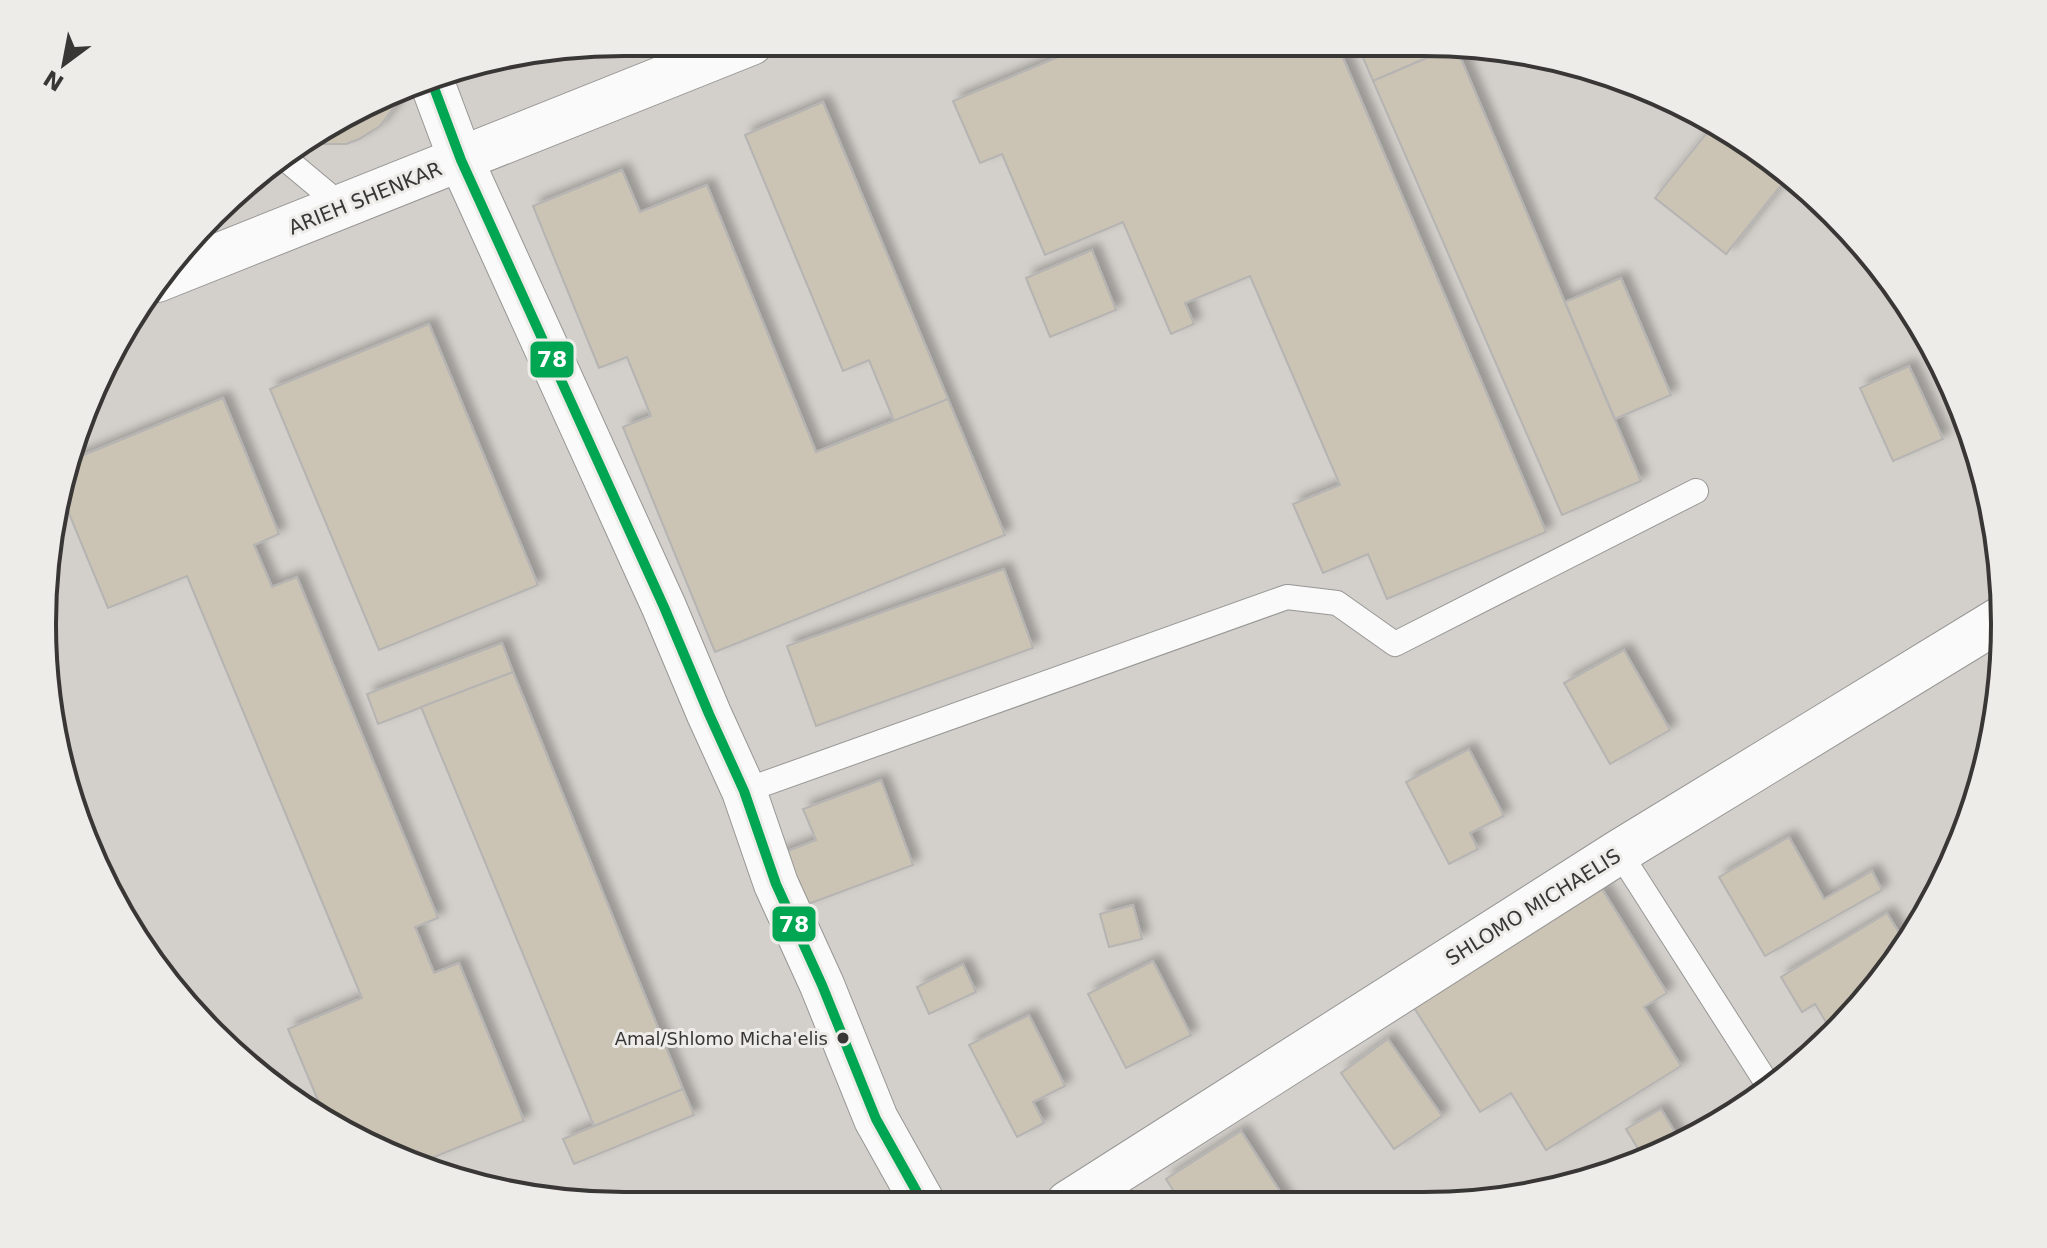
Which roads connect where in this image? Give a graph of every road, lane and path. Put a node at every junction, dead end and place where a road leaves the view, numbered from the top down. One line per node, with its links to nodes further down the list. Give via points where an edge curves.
1 (719, 56): 3 (street, ARIEH SHENKAR)
2 (434, 89): 3 (street)
3 (461, 160): 5 (street, ARIEH SHENKAR); 9 (street)
4 (291, 164): 5 (lane)
5 (343, 207): 6 (street, ARIEH SHENKAR)
6 (178, 272)
7 (1696, 491): 9 (lane, via 1395,644 1337,603 1287,597)
8 (1991, 625): 10 (street, SHLOMO MICHAELIS)
9 (744, 791): 12 (street, via 776,884 876,1119)
10 (1619, 852): 11 (lane); 13 (street, SHLOMO MICHAELIS)
11 (1764, 1079)
12 (917, 1192)
13 (1085, 1192)

